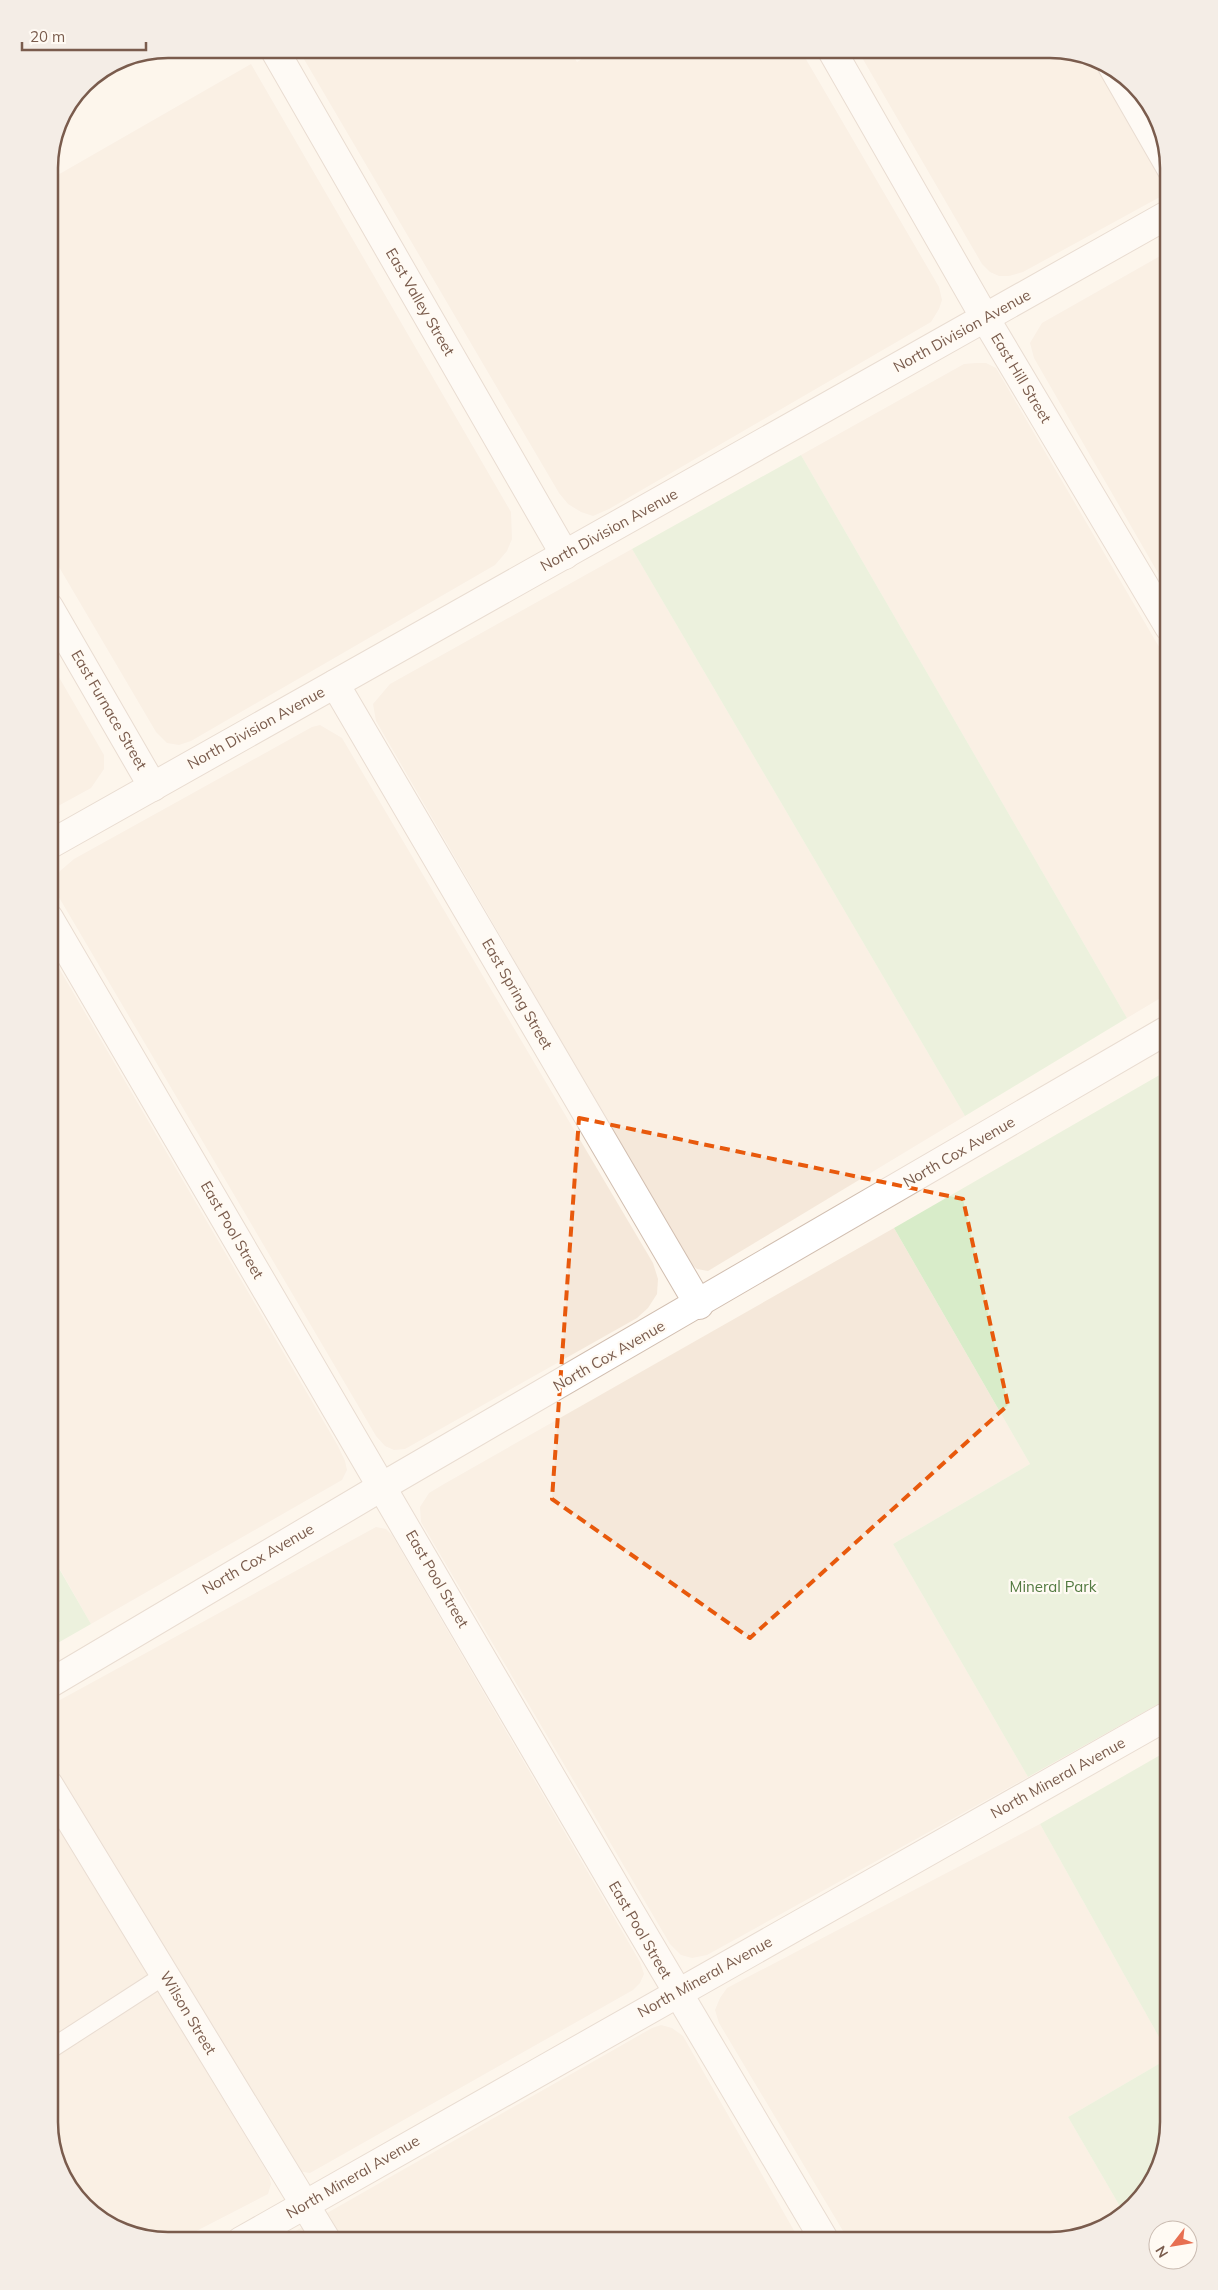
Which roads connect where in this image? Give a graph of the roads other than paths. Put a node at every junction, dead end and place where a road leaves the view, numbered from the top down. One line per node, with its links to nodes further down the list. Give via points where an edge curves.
1 (279, 58): 7 (street, East Valley Street)
2 (836, 58): 6 (street, East Hill Street)
3 (1113, 77): 4 (lane)
4 (1160, 159)
5 (1160, 219): 6 (street, North Division Avenue)
6 (985, 318): 7 (street, North Division Avenue); 8 (street, East Hill Street)
7 (565, 555): 10 (street, North Division Avenue)
8 (1160, 612)
9 (58, 622): 11 (street, East Furnace Street)
10 (335, 684): 11 (street, North Division Avenue); 15 (street, East Spring Street)
11 (154, 786): 12 (street, North Division Avenue)
12 (58, 840)
13 (58, 933): 16 (street, East Pool Street)
14 (1160, 1034): 15 (street, North Cox Avenue)
15 (699, 1304): 16 (street, North Cox Avenue)
16 (383, 1486): 17 (street, North Cox Avenue); 21 (street, East Pool Street)
17 (57, 1679)
18 (1160, 1720): 21 (street, North Mineral Avenue)
19 (57, 1798): 20 (street, Wilson Street)
20 (165, 1975): 22 (lane); 23 (street, Wilson Street)
21 (677, 1993): 23 (street, North Mineral Avenue); 26 (street, East Pool Street)
22 (57, 2045)
23 (304, 2204): 24 (street, North Mineral Avenue); 25 (street, Wilson Street)
24 (256, 2232)
25 (321, 2232)
26 (820, 2232)

